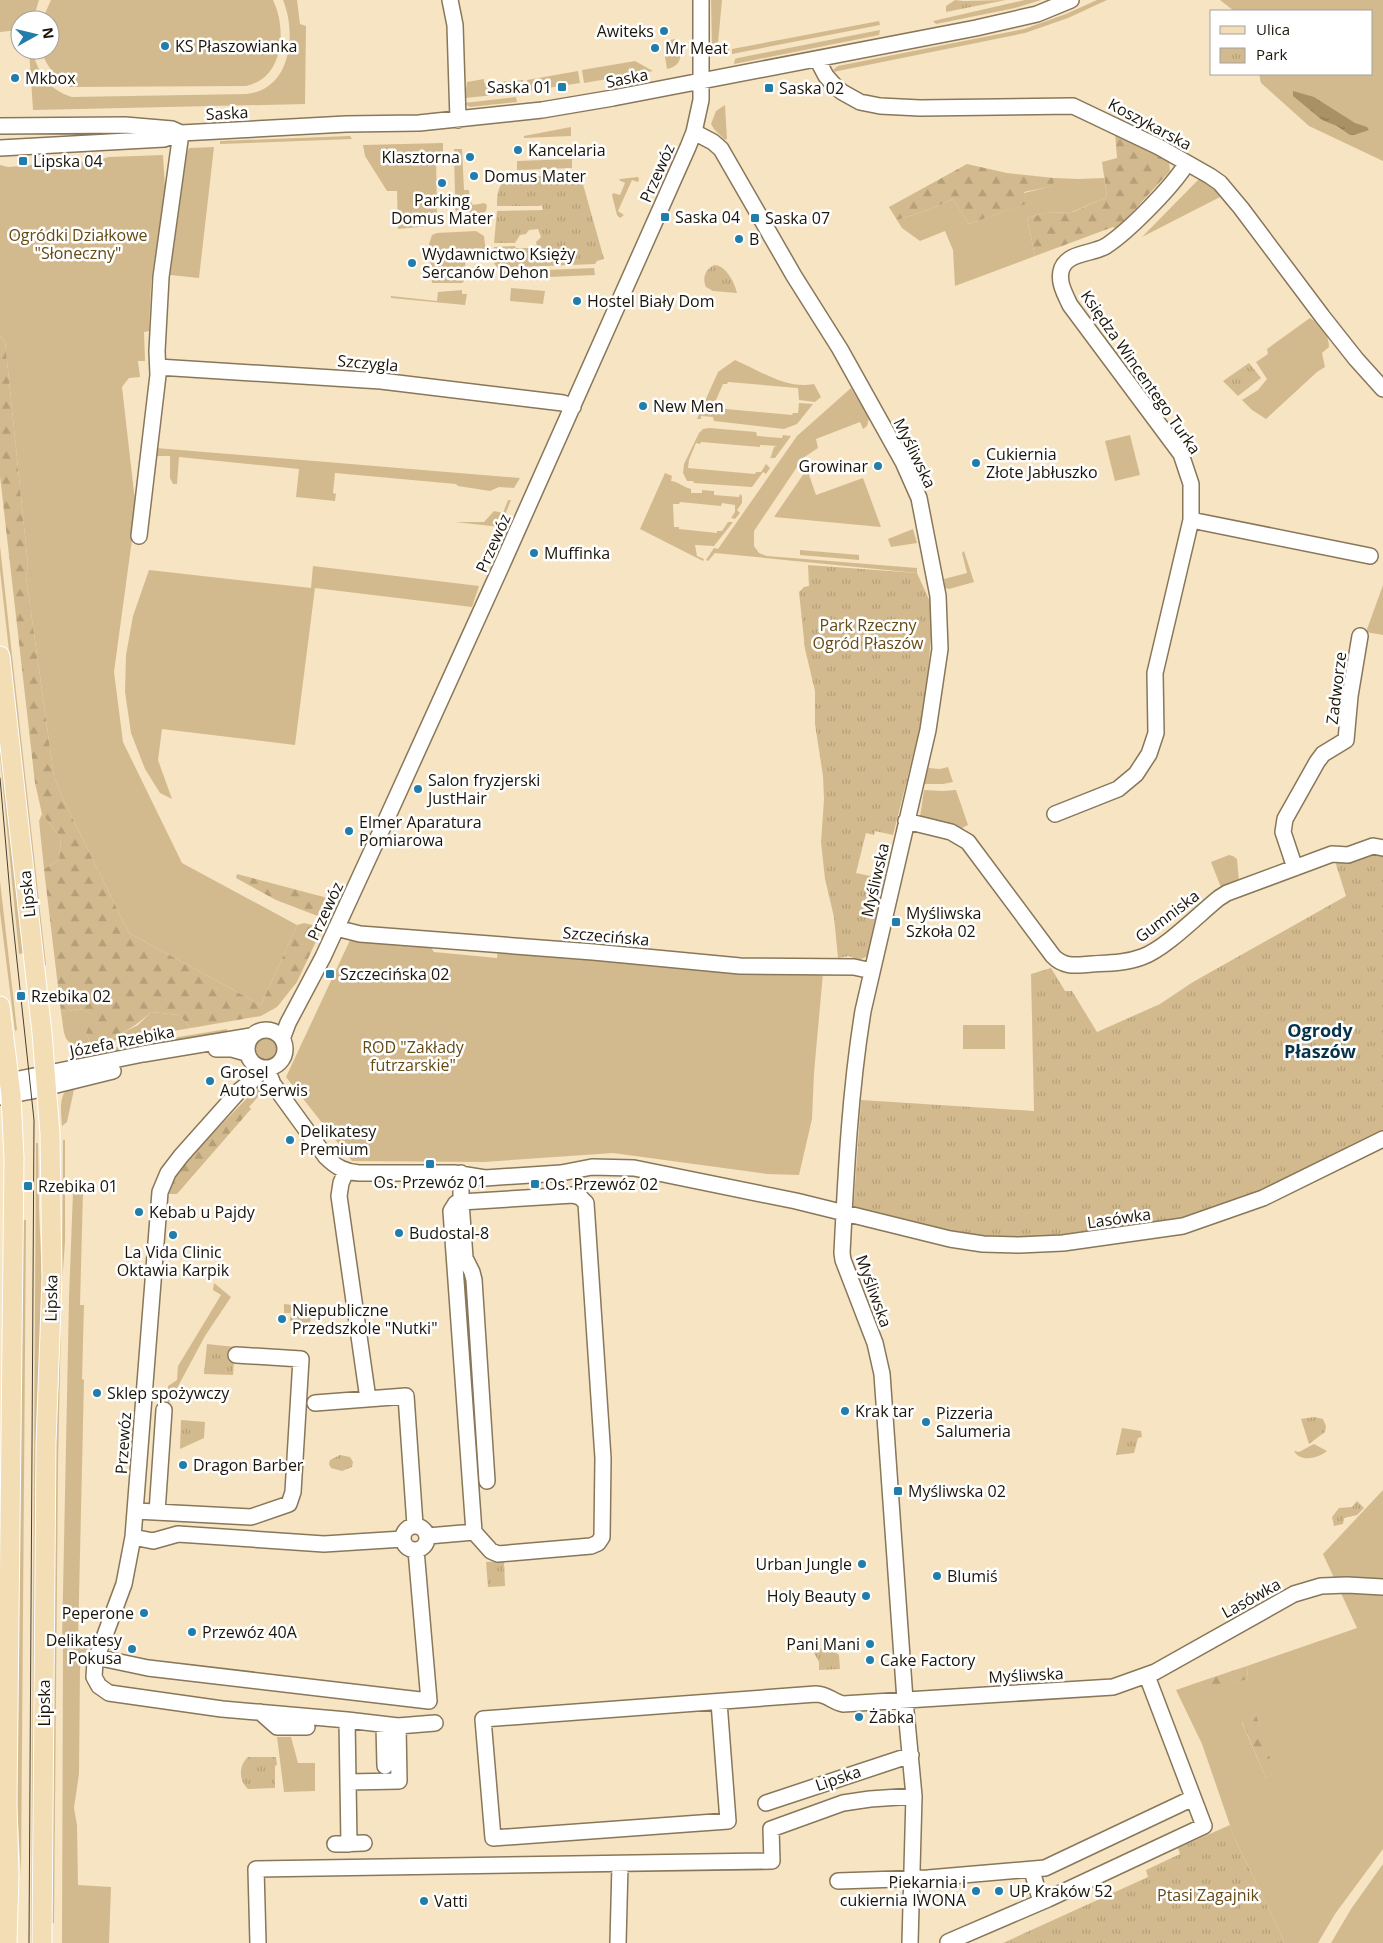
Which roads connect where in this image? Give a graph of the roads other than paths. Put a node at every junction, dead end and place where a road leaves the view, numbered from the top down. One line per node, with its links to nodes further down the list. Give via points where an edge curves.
1 (450, 0): 6 (street, via 455,25)
2 (701, 0): 5 (street, Przewóz)
3 (1071, 0): 4 (street, Saska, via 1037,14 1004,22)
4 (817, 59): 5 (street, Saska); 11 (street, Koszykarska, via 835,86 860,102 920,108 1073,106)
5 (700, 82): 6 (street, Saska, via 564,107); 8 (street, Przewóz)
6 (458, 120): 9 (street, Saska)
7 (0, 126): 9 (street, Saska, via 125,126 172,129)
8 (694, 132): 14 (street, Przewóz); 21 (street, Myśliwska, via 713,142 726,158 847,362 903,462 918,498 938,596 940,648 928,730)
9 (181, 133): 10 (street, Saska, via 164,139); 12 (street, via 161,277)
10 (5, 150)
11 (1186, 163): 13 (street, Koszykarska, via 1220,183 1228,192 1327,323); 15 (street, Księdza Wincentego Turka, via 1179,176 1118,238 1101,249 1071,258 1063,267 1060,278 1070,305 1181,454 1192,484)
12 (158, 367): 14 (street, Szczygla, via 381,381 563,403); 16 (street)
13 (1383, 389)
14 (573, 407): 24 (street, Przewóz)
15 (1191, 520): 17 (street); 20 (street, Księdza Wincentego Turka, via 1155,673 1156,733 1149,754 1136,774 1118,789)
16 (139, 536)
17 (1370, 556)
18 (1360, 636): 23 (street, Zadworze, via 1346,740 1317,762 1285,819 1283,832)
19 (0, 656): 30 (main road, Lipska)
20 (1055, 814)
21 (906, 821): 23 (street, Gumniska, via 951,832 968,842 1053,956 1059,963 1070,966 1125,961 1148,954 1219,898); 25 (street, Myśliwska)
22 (1383, 848): 23 (street, Gumniska, via 1373,846 1348,855 1332,854)
23 (1295, 868)
24 (336, 928): 25 (street, Szczecińska, via 360,934 740,966 854,967); 27 (street, Przewóz, via 310,985)
25 (872, 971): 36 (street, Myśliwska, via 859,1035)
26 (0, 1006): 31 (main road)
27 (277, 1035): 28 (street, via 261,1030); 29 (street, via 285,1050 284,1056)
28 (252, 1036): 29 (street, via 248,1041); 30 (street, Józefa Rzebika, via 143,1054)
29 (261, 1064): 30 (street, Józefa Rzebika, via 232,1049 205,1051); 33 (street, via 326,1157 334,1166); 44 (street, Przewóz, via 174,1165 160,1192)
30 (47, 1081): 31 (street, Józefa Rzebika); 79 (main road, Lipska, via 52,1278 46,1443)
31 (5, 1089): 53 (main road, via 14,1168)
32 (1383, 1139): 36 (street, Lasówka, via 1228,1212 1183,1226 1063,1243 984,1244 950,1239)
33 (346, 1171): 34 (street, Lasówka); 38 (street, via 339,1196 348,1232)
34 (461, 1173): 35 (street); 36 (street, Lasówka, via 485,1178 592,1167 634,1168)
35 (461, 1202): 41 (street, via 465,1258 474,1280); 42 (street, via 456,1203 451,1212 450,1294); 47 (street, via 573,1194 586,1203 603,1458 602,1537 598,1543 498,1554 491,1551)
36 (844, 1212): 56 (street, Myśliwska, via 843,1260 875,1343 882,1374)
37 (236, 1355): 45 (street, via 301,1359 293,1492 289,1504 251,1517)
38 (368, 1399): 39 (street); 46 (street, via 406,1396)
39 (315, 1403)
40 (164, 1410): 45 (street)
41 (483, 1424): 42 (street); 43 (street)
42 (466, 1425): 47 (street)
43 (487, 1481)
44 (136, 1511): 45 (street); 49 (street, Przewóz)
45 (157, 1512)
46 (416, 1525): 48 (street, via 423,1528); 50 (street, via 406,1529)
47 (474, 1532): 48 (street)
48 (428, 1536): 51 (street, via 425,1546)
49 (133, 1537): 50 (street, via 157,1541 178,1534 324,1544); 54 (street, Przewóz, via 124,1584)
50 (403, 1539): 51 (street, via 406,1546)
51 (416, 1550): 54 (street, via 428,1701 164,1670)
52 (1383, 1587): 55 (street, Lasówka, via 1321,1586 1294,1594)
53 (4, 1652): 75 (main road)
54 (96, 1656): 58 (street, Przewóz, via 94,1677 106,1693)
55 (1146, 1676): 56 (street, Myśliwska, via 1123,1685 1095,1689); 67 (street)
56 (905, 1700): 57 (street, Myśliwska, via 843,1704 816,1694); 63 (street, Myśliwska)
57 (719, 1702): 57 (street, via 483,1719 492,1838 728,1821)
58 (260, 1712): 59 (street, Przewóz); 62 (street, via 277,1727)
59 (347, 1720): 61 (street, Przewóz); 65 (street)
60 (435, 1724): 61 (street, Przewóz)
61 (391, 1726): 64 (street); 65 (street, via 399,1781)
62 (307, 1727)
63 (910, 1755): 66 (street, Myśliwska); 68 (street, Lipska)
64 (385, 1766)
65 (348, 1782): 69 (street)
66 (914, 1796): 70 (street, via 843,1803 771,1829 772,1862); 72 (street, Myśliwska)
67 (1193, 1798): 71 (street, via 1045,1868); 74 (street, via 1204,1826)
68 (766, 1803)
69 (349, 1844)
70 (620, 1864): 80 (street, via 256,1869); 81 (street)
71 (1032, 1871): 72 (street); 74 (street)
72 (912, 1879): 73 (street); 82 (street, Myśliwska)
73 (838, 1881)
74 (1041, 1902): 76 (street)
75 (8, 1906): 77 (main road); 78 (street)
76 (948, 1942)
77 (7, 1943)
78 (12, 1943)
79 (42, 1943)
80 (258, 1943)
81 (618, 1943)
82 (910, 1943)

